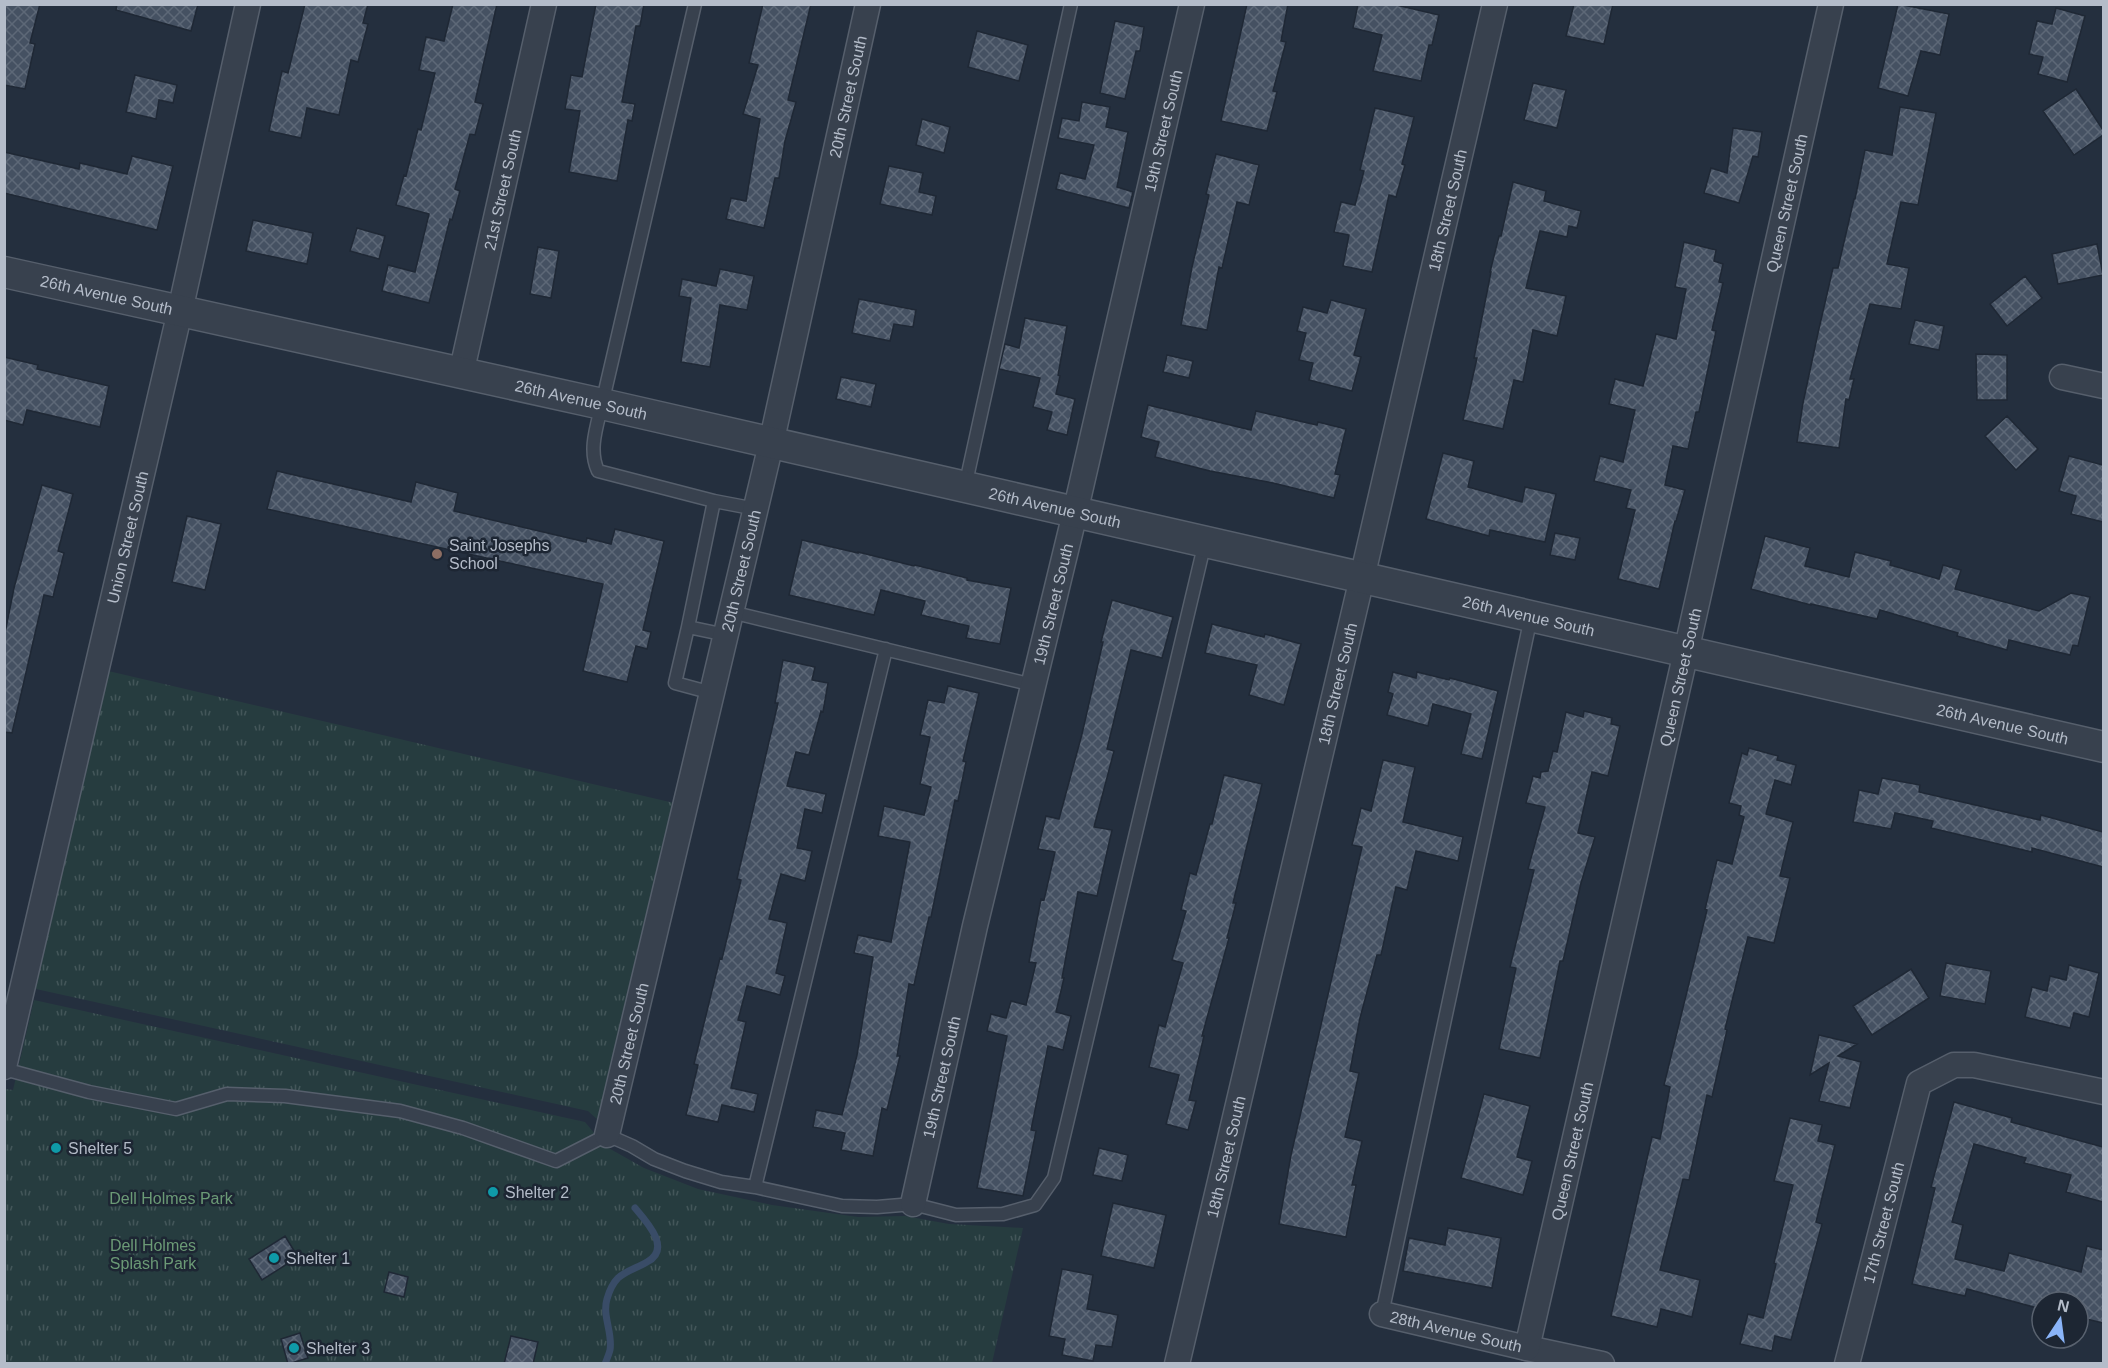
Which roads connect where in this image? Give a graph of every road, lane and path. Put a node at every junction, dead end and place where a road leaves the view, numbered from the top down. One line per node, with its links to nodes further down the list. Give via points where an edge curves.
1 (248, 4): 10 (street, Union Street South)
2 (544, 4): 11 (street, 21st Street South)
3 (695, 4): 14 (lane)
4 (868, 4): 15 (street, 20th Street South)
5 (1071, 4): 16 (lane)
6 (1192, 4): 19 (street, 19th Street South)
7 (1495, 4): 21 (street, 18th Street South)
8 (1831, 4): 26 (street, Queen Street South)
9 (4, 272): 10 (street, 26th Avenue South)
10 (180, 311): 11 (street, 26th Avenue South); 30 (street, Union Street South)
11 (461, 374): 14 (street, 26th Avenue South)
12 (2062, 377): 13 (street)
13 (2103, 386)
14 (602, 404): 15 (street, 26th Avenue South); 17 (lane, via 593,446 598,471)
15 (771, 444): 16 (street, 26th Avenue South); 18 (street, 20th Street South)
16 (965, 488): 19 (street, 26th Avenue South)
17 (714, 501): 18 (lane); 24 (lane)
18 (756, 509): 23 (street, 20th Street South)
19 (1075, 513): 20 (street, 26th Avenue South); 27 (street, 19th Street South)
20 (1205, 542): 21 (street, 26th Avenue South); 34 (lane, via 1054,1178 1035,1205 1003,1214 956,1215)
21 (1362, 578): 22 (street, 26th Avenue South); 37 (street, 18th Street South)
22 (1531, 617): 26 (street, 26th Avenue South); 35 (lane)
23 (728, 624): 24 (lane); 25 (lane); 28 (street, 20th Street South)
24 (688, 627): 28 (lane, via 675,683)
25 (886, 650): 27 (lane); 33 (lane)
26 (1686, 652): 29 (street, 26th Avenue South); 36 (street, Queen Street South)
27 (1033, 685): 34 (street, 19th Street South)
28 (712, 693): 32 (street, 20th Street South)
29 (2103, 745)
30 (4, 1068): 32 (lane, via 89,1092 176,1109 227,1094 285,1096 400,1111 463,1128 556,1161)
31 (2103, 1092): 39 (street, 17th Street South, via 1974,1065 1954,1065 1919,1083)
32 (607, 1135): 33 (lane, via 685,1171)
33 (755, 1187): 34 (lane, via 842,1206)
34 (913, 1204)
35 (1382, 1314): 36 (street, 28th Avenue South)
36 (1527, 1348): 38 (street, 28th Avenue South)
37 (1177, 1364)
38 (1602, 1364)
39 (1847, 1364)

